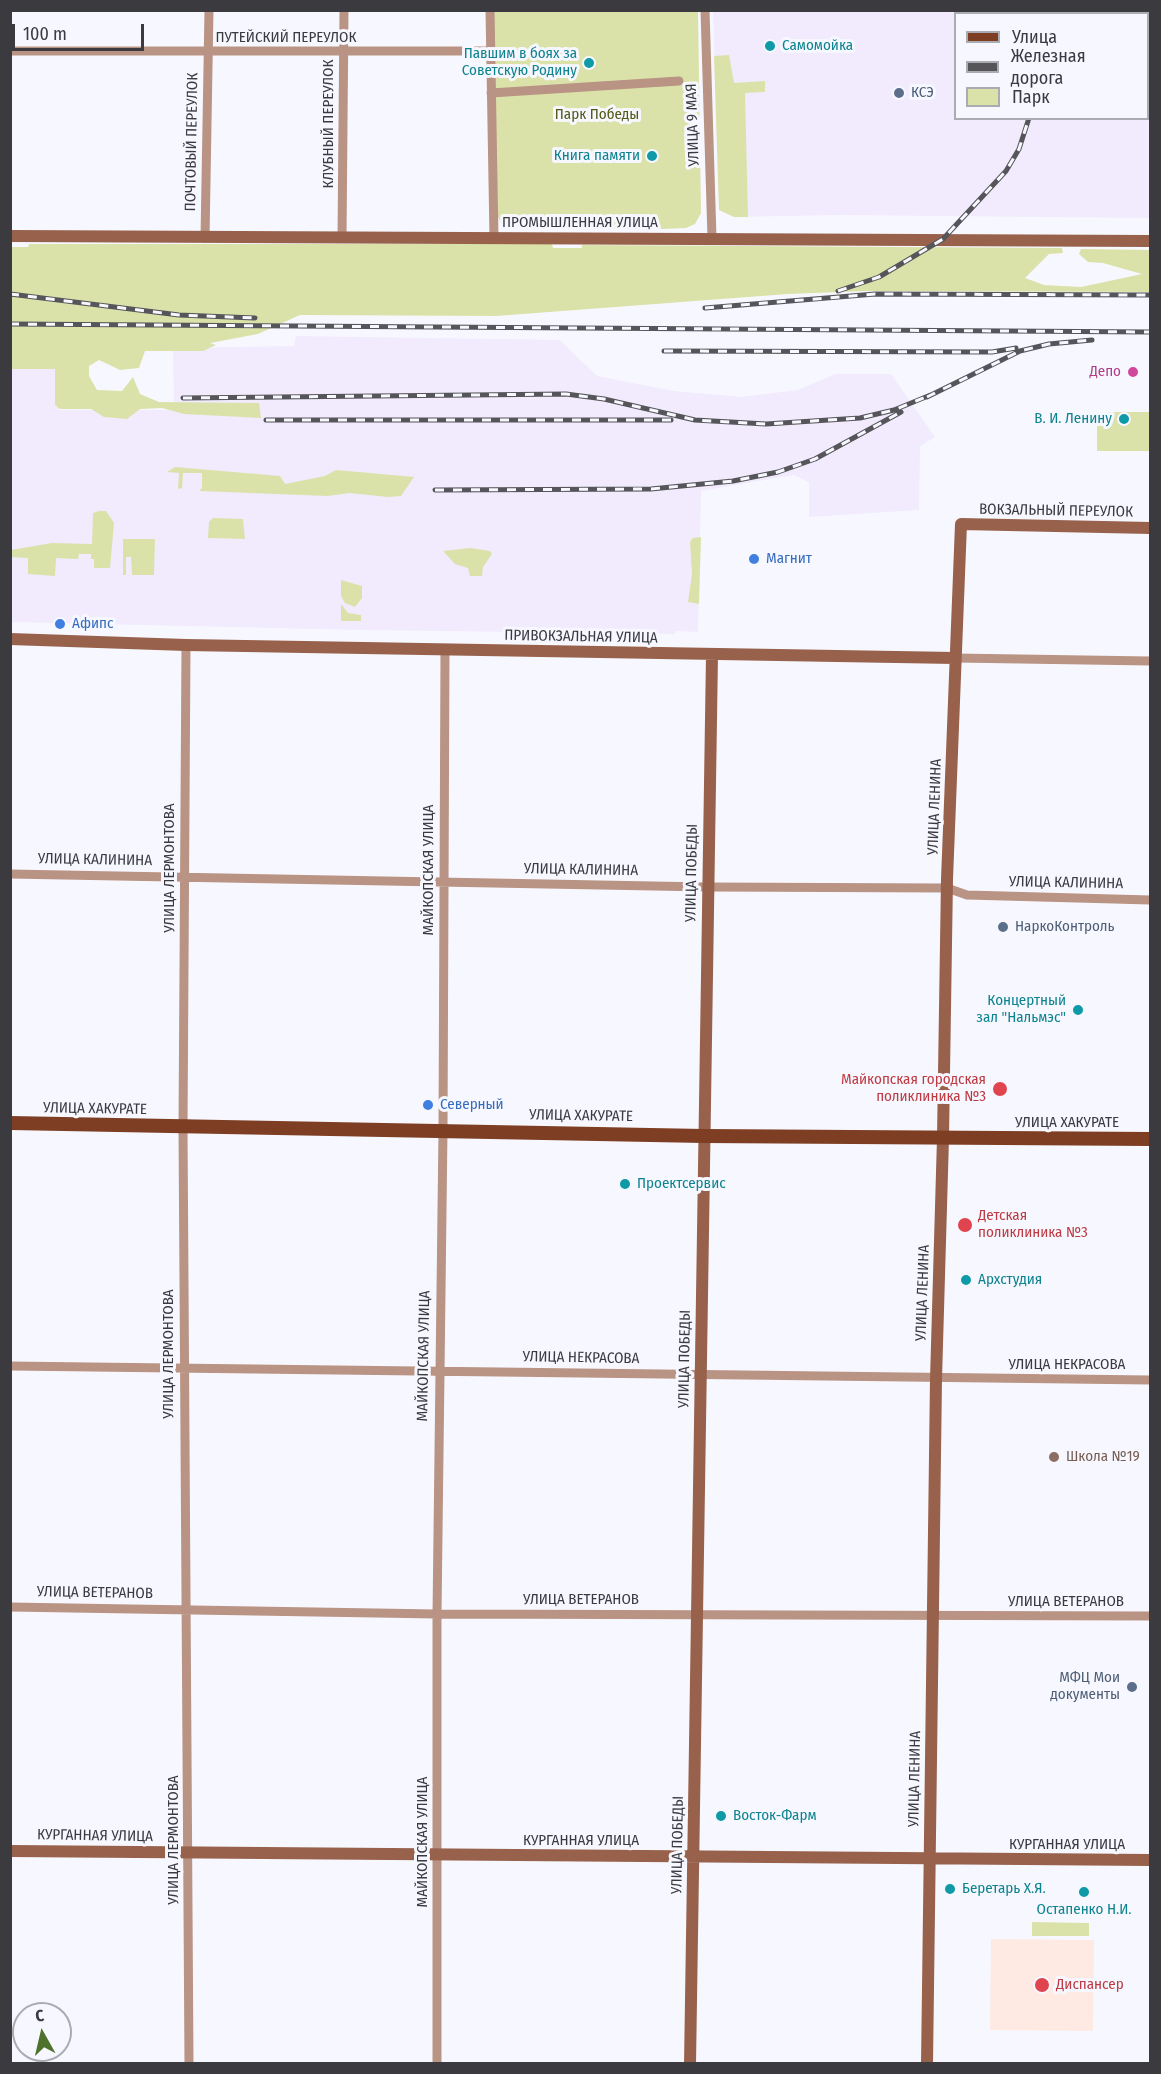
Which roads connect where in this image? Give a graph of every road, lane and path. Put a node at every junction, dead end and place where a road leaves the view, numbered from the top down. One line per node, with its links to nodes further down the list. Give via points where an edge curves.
1 (209, 10): 7 (street, ПОЧТОВЫЙ ПЕРЕУЛОК)
2 (344, 10): 8 (street, КЛУБНЫЙ ПЕРЕУЛОК)
3 (490, 10): 6 (street)
4 (705, 10): 15 (street, УЛИЦА 9 МАЯ)
5 (10, 51): 7 (street, ПУТЕЙСКИЙ ПЕРЕУЛОК)
6 (490, 51): 8 (street, ПУТЕЙСКИЙ ПЕРЕУЛОК); 10 (street)
7 (208, 52): 8 (street, ПУТЕЙСКИЙ ПЕРЕУЛОК); 12 (street, ПОЧТОВЫЙ ПЕРЕУЛОК)
8 (345, 53): 13 (street, КЛУБНЫЙ ПЕРЕУЛОК)
9 (679, 81): 10 (street)
10 (491, 93): 14 (street)
11 (10, 236): 12 (street, ПРОМЫШЛЕННАЯ УЛИЦА)
12 (206, 238): 13 (street, ПРОМЫШЛЕННАЯ УЛИЦА)
13 (342, 238): 14 (street, ПРОМЫШЛЕННАЯ УЛИЦА)
14 (494, 238): 15 (street, ПРОМЫШЛЕННАЯ УЛИЦА)
15 (712, 238): 16 (street, ПРОМЫШЛЕННАЯ УЛИЦА)
16 (1150, 241)
17 (961, 524): 18 (street, ВОКЗАЛЬНЫЙ ПЕРЕУЛОК); 23 (street, УЛИЦА ЛЕНИНА)
18 (1150, 528)
19 (10, 639): 20 (street, ПРИВОКЗАЛЬНАЯ УЛИЦА)
20 (186, 645): 21 (street, ПРИВОКЗАЛЬНАЯ УЛИЦА); 26 (street, УЛИЦА ЛЕРМОНТОВА)
21 (445, 649): 22 (street, ПРИВОКЗАЛЬНАЯ УЛИЦА); 27 (street, МАЙКОПСКАЯ УЛИЦА)
22 (712, 655): 23 (street, ПРИВОКЗАЛЬНАЯ УЛИЦА); 28 (street, УЛИЦА ПОБЕДЫ)
23 (955, 658): 24 (street, ПРИВОКЗАЛЬНАЯ УЛИЦА); 29 (street, УЛИЦА ЛЕНИНА)
24 (1150, 661)
25 (10, 874): 26 (street, УЛИЦА КАЛИНИНА)
26 (185, 877): 27 (street, УЛИЦА КАЛИНИНА); 32 (street, УЛИЦА ЛЕРМОНТОВА)
27 (444, 882): 28 (street, УЛИЦА КАЛИНИНА); 33 (street, МАЙКОПСКАЯ УЛИЦА)
28 (707, 887): 29 (street, УЛИЦА КАЛИНИНА); 34 (street, УЛИЦА ПОБЕДЫ)
29 (947, 888): 30 (street, УЛИЦА КАЛИНИНА, via 967,895); 35 (street, УЛИЦА ЛЕНИНА)
30 (1150, 900)
31 (10, 1123): 32 (main road, УЛИЦА ХАКУРАТЕ)
32 (183, 1127): 33 (main road, УЛИЦА ХАКУРАТЕ); 38 (street, УЛИЦА ЛЕРМОНТОВА)
33 (443, 1130): 34 (main road, УЛИЦА ХАКУРАТЕ); 39 (street, МАЙКОПСКАЯ УЛИЦА)
34 (704, 1136): 35 (main road, УЛИЦА ХАКУРАТЕ); 40 (street, УЛИЦА ПОБЕДЫ)
35 (943, 1138): 36 (main road, УЛИЦА ХАКУРАТЕ); 41 (street, УЛИЦА ЛЕНИНА)
36 (1150, 1139)
37 (10, 1366): 38 (street, УЛИЦА НЕКРАСОВА)
38 (184, 1368): 39 (street, УЛИЦА НЕКРАСОВА); 44 (street, УЛИЦА ЛЕРМОНТОВА)
39 (439, 1372): 40 (street, УЛИЦА НЕКРАСОВА); 45 (street, МАЙКОПСКАЯ УЛИЦА)
40 (699, 1375): 41 (street, УЛИЦА НЕКРАСОВА); 46 (street, УЛИЦА ПОБЕДЫ)
41 (936, 1379): 42 (street, УЛИЦА НЕКРАСОВА); 48 (street, УЛИЦА ЛЕНИНА)
42 (1150, 1380)
43 (10, 1607): 44 (street, УЛИЦА ВЕТЕРАНОВ)
44 (186, 1609): 45 (street, УЛИЦА ВЕТЕРАНОВ); 50 (street, УЛИЦА ЛЕРМОНТОВА)
45 (436, 1614): 46 (street, УЛИЦА ВЕТЕРАНОВ); 51 (street, МАЙКОПСКАЯ УЛИЦА)
46 (697, 1616): 48 (street, УЛИЦА ВЕТЕРАНОВ); 52 (street, УЛИЦА ПОБЕДЫ)
47 (1150, 1616): 48 (street, УЛИЦА ВЕТЕРАНОВ)
48 (932, 1617): 53 (street, УЛИЦА ЛЕНИНА)
49 (10, 1851): 50 (street, КУРГАННАЯ УЛИЦА)
50 (189, 1852): 51 (street, КУРГАННАЯ УЛИЦА); 55 (street, УЛИЦА ЛЕРМОНТОВА)
51 (438, 1854): 52 (street, КУРГАННАЯ УЛИЦА); 56 (street, МАЙКОПСКАЯ УЛИЦА)
52 (692, 1857): 53 (street, КУРГАННАЯ УЛИЦА); 57 (street, УЛИЦА ПОБЕДЫ)
53 (929, 1859): 54 (street, КУРГАННАЯ УЛИЦА); 58 (street, УЛИЦА ЛЕНИНА)
54 (1150, 1860)
55 (189, 2064)
56 (437, 2064)
57 (690, 2064)
58 (927, 2064)

